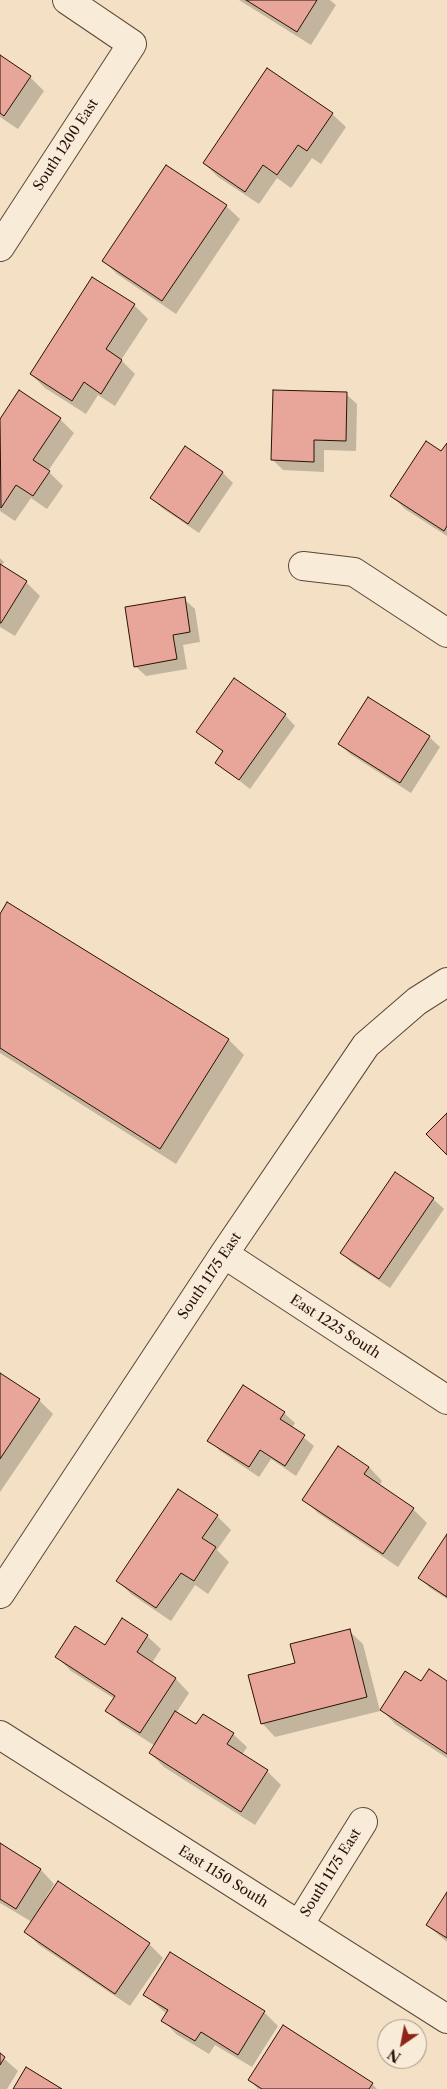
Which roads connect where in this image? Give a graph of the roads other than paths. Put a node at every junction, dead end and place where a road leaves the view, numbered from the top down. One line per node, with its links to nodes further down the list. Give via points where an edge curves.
1 (67, 0): 2 (street, South 1200 East, via 132,44)
2 (0, 247)
3 (303, 566): 4 (street, via 354,572)
4 (447, 632)
5 (447, 982): 6 (street, South 1175 East, via 417,1001 366,1045)
6 (224, 1254): 7 (street, East 1225 South); 8 (street, South 1175 East)
7 (447, 1400)
8 (0, 1594)
9 (0, 1735): 11 (street, East 1150 South)
10 (363, 1822): 11 (street, South 1175 East)
11 (299, 1925): 12 (street, East 1150 South)
12 (447, 2019)

